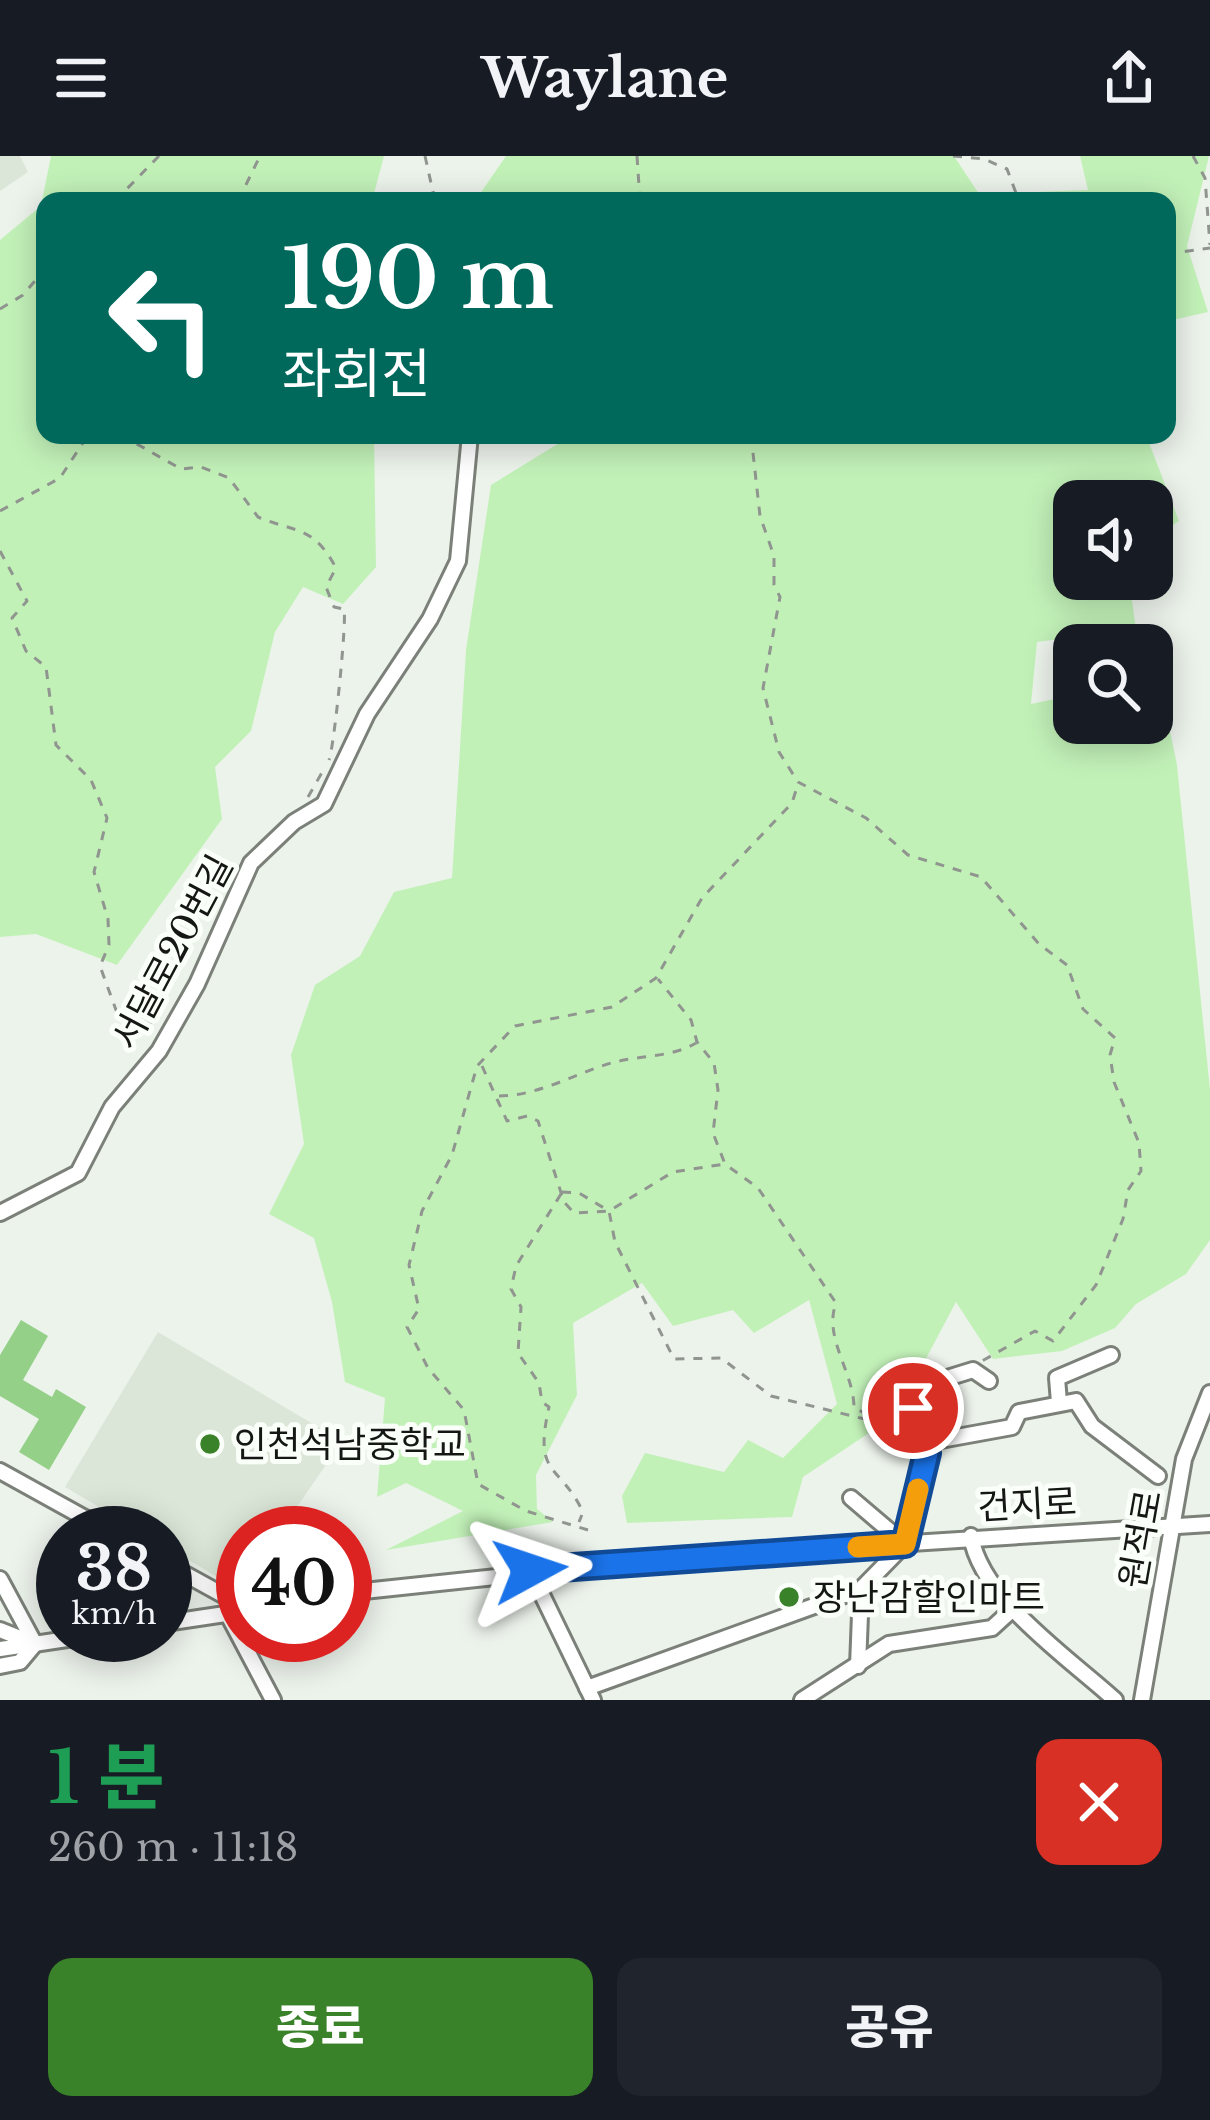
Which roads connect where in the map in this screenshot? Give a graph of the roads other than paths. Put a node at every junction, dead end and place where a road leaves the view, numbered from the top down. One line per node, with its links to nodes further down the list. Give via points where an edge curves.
1 (469, 444): 2 (street, 서달로20번길, via 458,561 324,804 251,863 168,1034 112,1107 74,1178)
2 (0, 1213)
3 (1111, 1355): 6 (street, via 1057,1378)
4 (989, 1381): 7 (street, via 973,1370 931,1383 908,1418)
5 (1210, 1393): 13 (street, 원적로, via 1184,1459)
6 (1059, 1402): 7 (street, via 1018,1412 1012,1427 935,1441); 9 (street, via 1076,1401 1092,1426)
7 (927, 1453): 15 (street)
8 (0, 1471): 11 (street)
9 (1158, 1476)
10 (851, 1498): 15 (street)
11 (63, 1506)
12 (1210, 1524): 13 (street, 건지로)
13 (1173, 1527): 14 (street, 건지로); 31 (street, 원적로)
14 (970, 1536): 15 (street, 건지로); 20 (street, via 975,1563)
15 (905, 1544): 16 (street, 건지로); 18 (street)
16 (530, 1570): 19 (street, 건지로); 27 (street)
17 (0, 1579): 22 (street)
18 (861, 1589): 26 (street); 27 (street)
19 (372, 1590)
20 (1014, 1608): 26 (street, via 992,1628 889,1644); 30 (street)
21 (0, 1630): 22 (street)
22 (35, 1645): 23 (street); 25 (street, via 20,1662)
23 (0, 1649)
24 (258, 1662): 28 (street)
25 (0, 1666)
26 (858, 1666): 29 (street)
27 (590, 1694)
28 (273, 1700)
29 (802, 1700)
30 (1115, 1700)
31 (1142, 1700)

